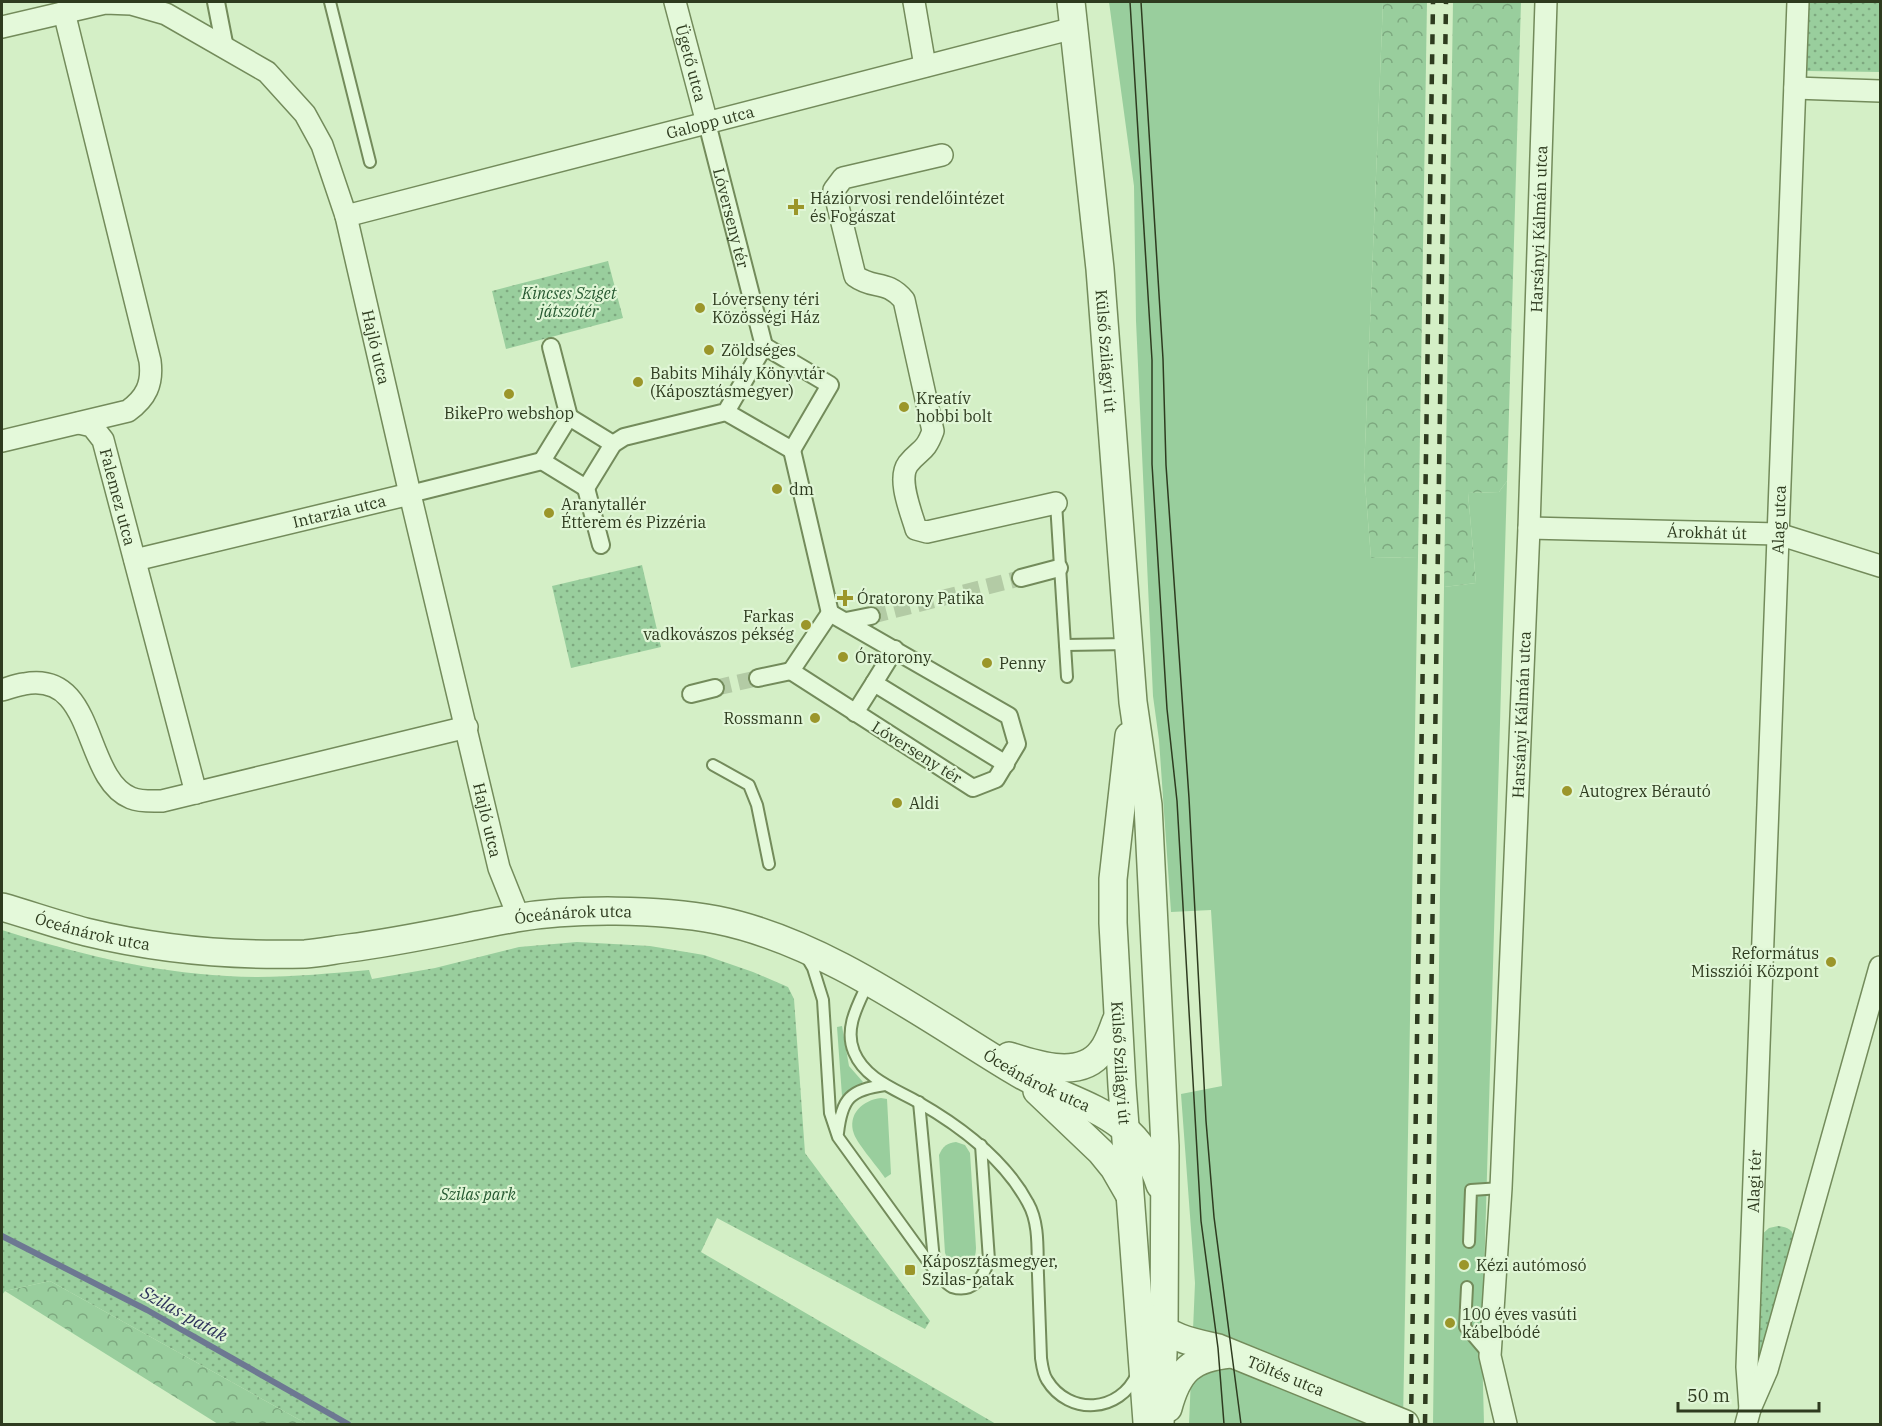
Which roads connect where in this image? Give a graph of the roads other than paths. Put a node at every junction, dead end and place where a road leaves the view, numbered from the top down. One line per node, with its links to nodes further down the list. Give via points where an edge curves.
1 (216, 2): 11 (street)
2 (330, 2): 17 (lane)
3 (675, 2): 15 (street, Ügető utca)
4 (914, 2): 12 (street)
5 (1071, 2): 10 (street, Külső Szilágyi út)
6 (1546, 2): 31 (street, Harsányi Kálmán utca)
7 (1798, 2): 13 (street, Alag utca)
8 (64, 12): 9 (street, Hajló utca); 11 (street, Hajló utca, via 105,3 131,4 166,14); 23 (street, via 151,369 148,388 140,402 128,411)
9 (2, 27)
10 (1074, 28): 12 (street, Galopp utca); 41 (street, Külső Szilágyi út, via 1100,269)
11 (225, 48): 18 (street, Hajló utca, via 267,72 305,114 322,145)
12 (925, 66): 15 (street, Galopp utca)
13 (1795, 88): 14 (street); 32 (street, Alag utca)
14 (1881, 91)
15 (707, 123): 18 (street, Galopp utca); 19 (street, Lóverseny tér)
16 (942, 155): 30 (street, via 843,178 834,190 855,276 866,284 882,284 895,290 904,300 933,431 928,446 908,465 903,478 916,529 927,532)
17 (370, 162)
18 (346, 216): 29 (street, Hajló utca)
19 (764, 346): 21 (street); 26 (street, via 830,385)
20 (551, 347): 22 (street)
21 (726, 412): 25 (street, via 624,436); 26 (street)
22 (569, 417): 25 (street); 27 (street)
23 (79, 423): 24 (street); 34 (street, Falemez utca, via 92,426 104,440)
24 (2, 441)
25 (613, 444): 28 (street)
26 (792, 450): 38 (street)
27 (542, 461): 28 (street); 29 (street, Intarzia utca)
28 (586, 488): 33 (street)
29 (410, 494): 34 (street, Intarzia utca); 53 (street, Hajló utca)
30 (1056, 503): 36 (lane)
31 (1529, 528): 32 (street, Árokhát út); 73 (street, Harsányi Kálmán utca)
32 (1778, 534): 35 (street, Árokhát út); 61 (street, Alag utca)
33 (601, 545)
34 (135, 560): 56 (street, Falemez utca)
35 (1881, 566)
36 (1059, 568): 37 (street); 42 (lane)
37 (1021, 578)
38 (830, 613): 40 (street, Lóverseny tér); 44 (street)
39 (872, 616): 40 (street)
40 (846, 621): 43 (street, Lóverseny tér)
41 (1128, 644): 42 (lane); 51 (street, Külső Szilágyi út)
42 (1065, 645): 45 (lane)
43 (895, 649): 47 (street, Lóverseny tér); 54 (street, Lóverseny tér, via 1009,716 1017,744)
44 (791, 671): 46 (street); 52 (street, Lóverseny tér)
45 (1067, 677)
46 (758, 678)
47 (874, 683): 52 (street, Lóverseny tér); 54 (street)
48 (715, 688): 50 (street)
49 (2, 690): 56 (street, via 38,683 69,696 105,774 129,798 162,801)
50 (692, 694)
51 (1132, 702): 64 (street, Külső Szilágyi út, via 1113,879); 68 (street, Külső Szilágyi út, via 1148,805)
52 (855, 713): 54 (street, Lóverseny tér, via 973,788 996,779)
53 (467, 728): 56 (street); 59 (street, Hajló utca, via 499,868)
54 (1006, 764)
55 (713, 765): 57 (lane, via 748,785 757,805)
56 (196, 793)
57 (769, 864)
58 (2, 907): 59 (street, Óceánárok utca, via 87,932 239,953 307,954)
59 (519, 918): 60 (street, Óceánárok utca, via 567,913 680,914 750,929)
60 (800, 946): 63 (street, Óceánárok utca); 71 (lane, via 813,968 823,1000 830,1113)
61 (1762, 954): 85 (street, Alagi tér)
62 (1879, 973): 85 (street, Alagi tér, via 1767,1370)
63 (869, 983): 65 (street, Óceánárok utca); 67 (lane, via 856,1007 850,1032 854,1052 864,1068)
64 (1118, 1017): 65 (street, via 1101,1052 1094,1059 1069,1068 1024,1061); 70 (street, Külső Szilágyi út)
65 (973, 1045): 66 (street, Óceánárok utca)
66 (1016, 1072): 70 (street, Óceánárok utca); 74 (street, via 1101,1152)
67 (885, 1085): 69 (lane); 71 (lane, via 866,1088 852,1096 841,1111)
68 (1163, 1085): 70 (street, via 1158,1099 1149,1108); 75 (street, Külső Szilágyi út)
69 (919, 1102): 72 (lane); 77 (lane)
70 (1120, 1121): 74 (street, Külső Szilágyi út); 75 (street, via 1153,1163)
71 (838, 1137): 77 (lane)
72 (981, 1145): 77 (lane, via 989,1260 985,1275 963,1288 951,1286); 84 (lane, via 1030,1205 1036,1229 1045,1378 1057,1394 1073,1402 1098,1405 1117,1399 1128,1389)
73 (1501, 1188): 76 (lane, via 1471,1190); 83 (street, Harsányi Kálmán utca)
74 (1131, 1197): 78 (street, Külső Szilágyi út)
75 (1166, 1205): 80 (street, Külső Szilágyi út)
76 (1469, 1242)
77 (935, 1271)
78 (1137, 1282): 81 (street, via 1155,1322); 84 (street, Külső Szilágyi út)
79 (1467, 1287): 83 (lane, via 1465,1327)
80 (1164, 1296): 81 (street, Külső Szilágyi út); 82 (street, via 1188,1331)
81 (1164, 1330): 82 (street, Töltés utca); 87 (street, Külső Szilágyi út)
82 (1225, 1351): 87 (street, via 1187,1368 1172,1393); 88 (street, Töltés utca)
83 (1490, 1356): 89 (street, Harsányi Kálmán utca)
84 (1141, 1362): 86 (street, Külső Szilágyi út)
85 (1748, 1417)
86 (1147, 1425)
87 (1162, 1425)
88 (1405, 1425)
89 (1506, 1425)

